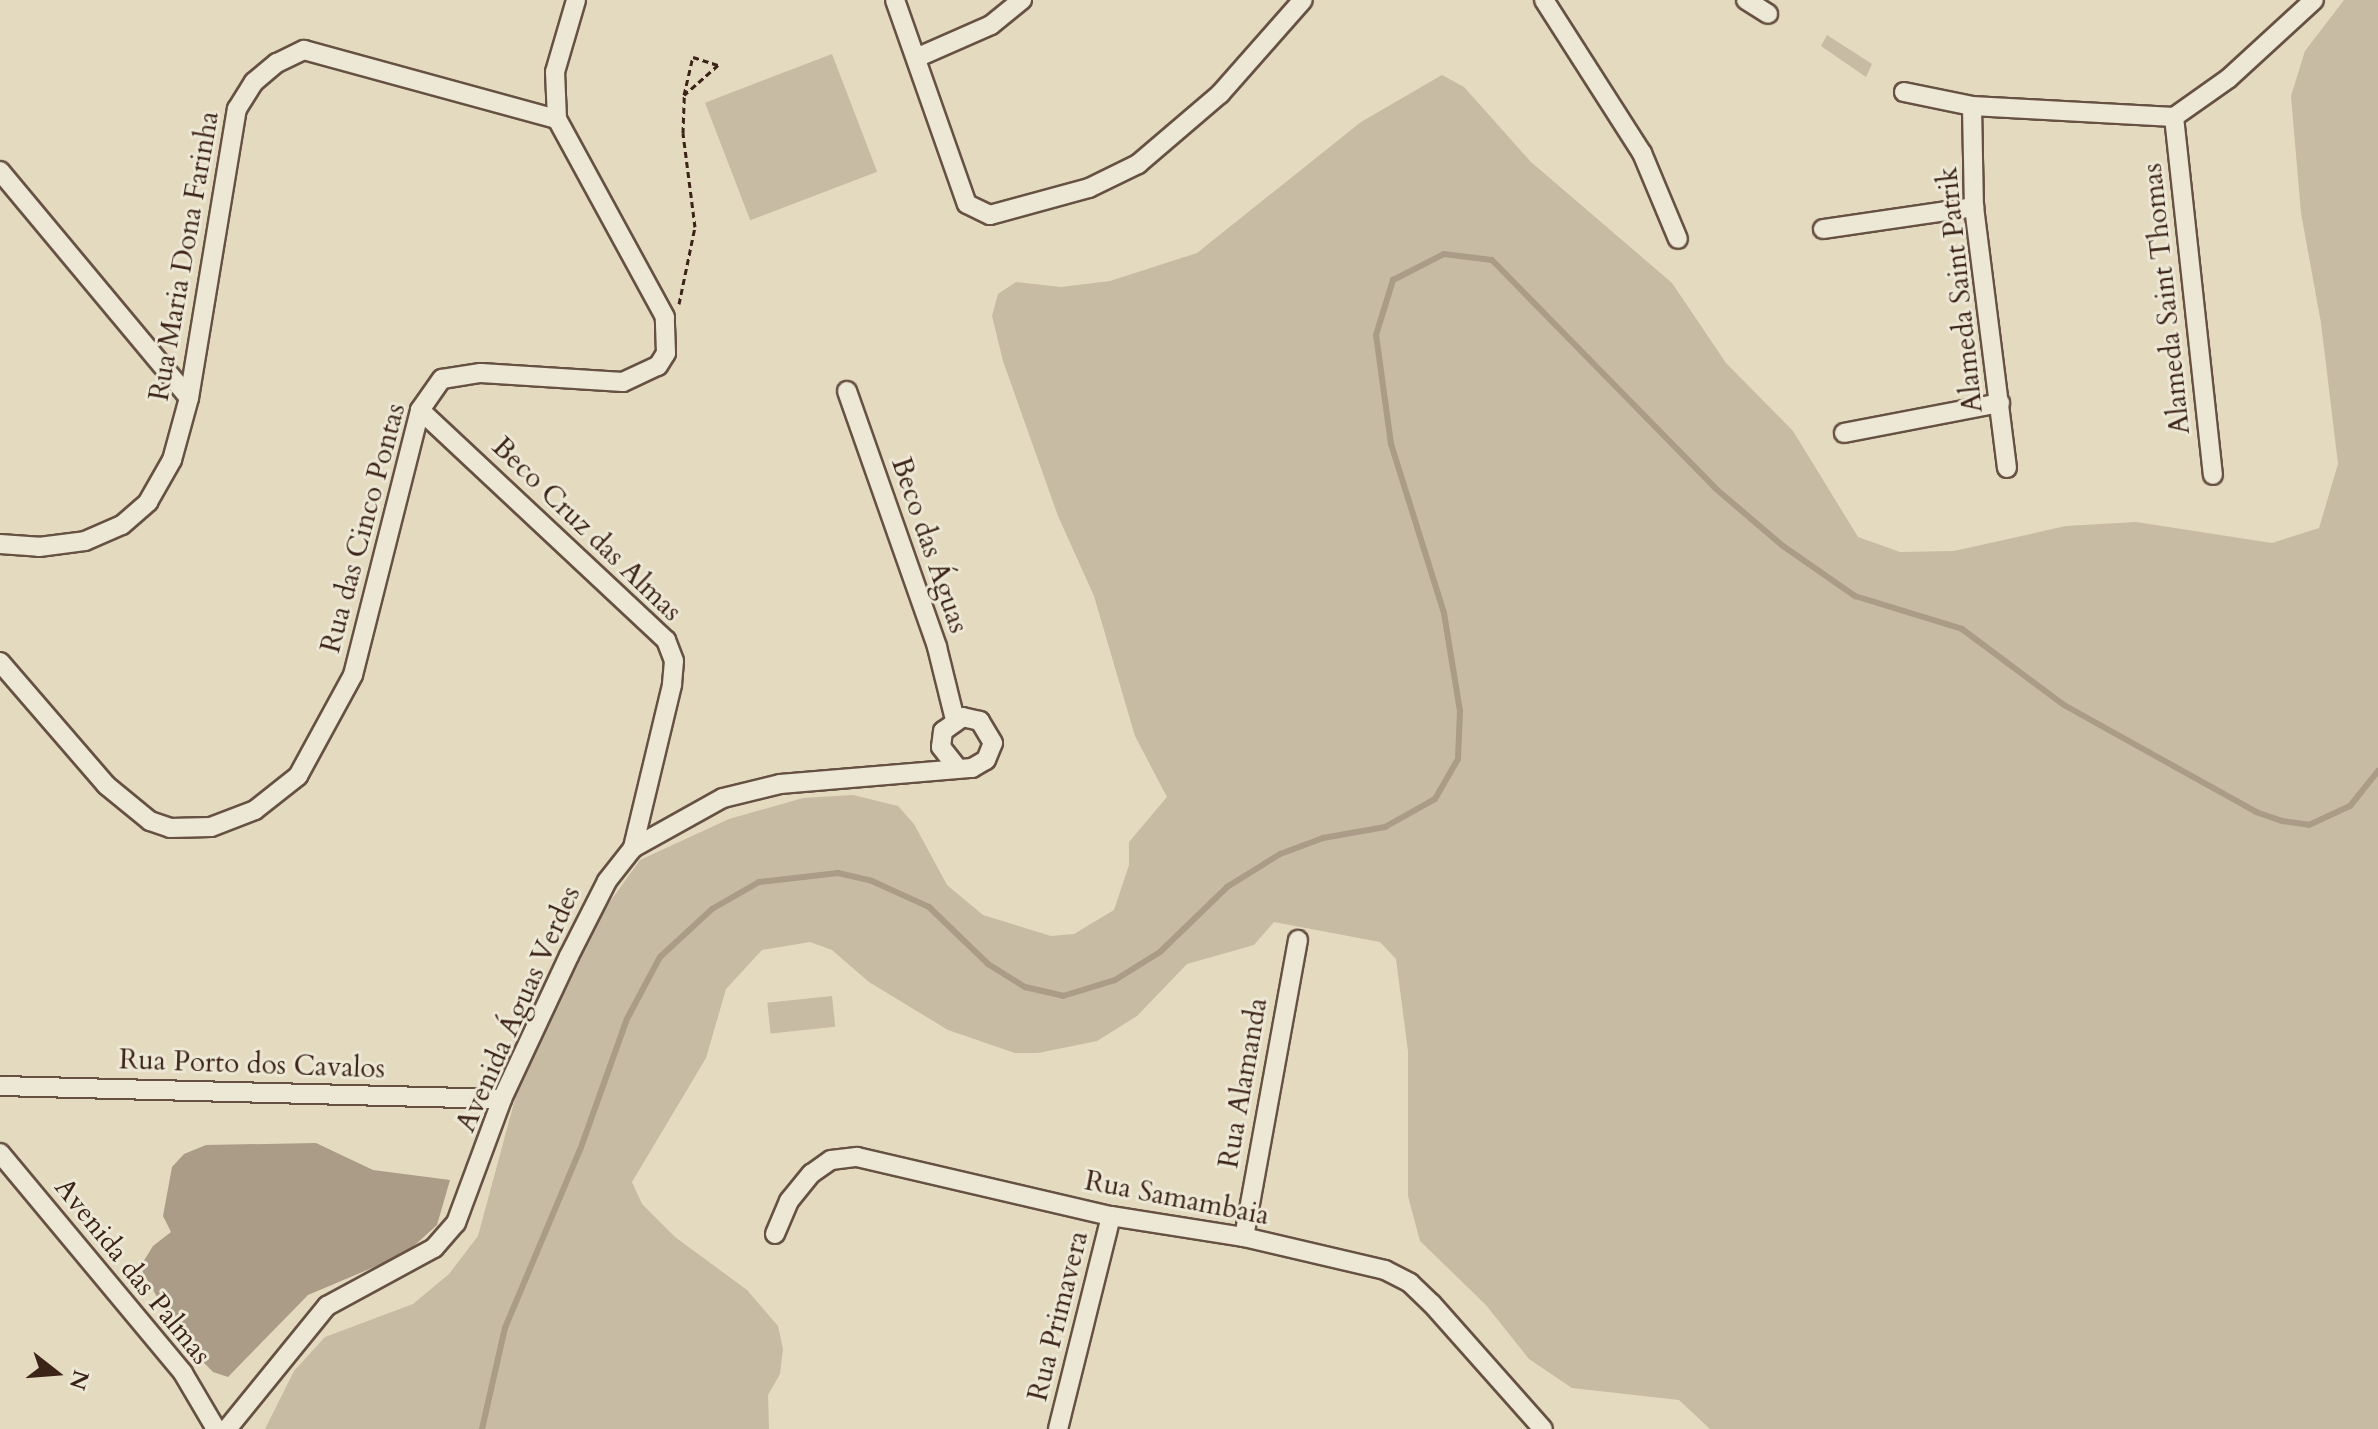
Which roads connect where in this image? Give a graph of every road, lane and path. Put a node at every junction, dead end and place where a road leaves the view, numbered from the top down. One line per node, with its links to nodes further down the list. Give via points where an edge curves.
1 (576, 0): 14 (street, via 555,72)
2 (895, 0): 9 (street)
3 (1022, 0): 9 (street, via 991,25)
4 (1303, 0): 9 (street, via 1220,94 1138,164 1089,188 990,215 967,204)
5 (1544, 0): 18 (street, via 1642,153)
6 (1746, 0): 8 (street)
7 (2314, 0): 13 (street, via 2229,78)
8 (1768, 14)
9 (916, 58)
10 (1904, 92): 12 (street)
11 (684, 95): 11 (path, via 693,57 718,65 707,75); 19 (path, via 683,133 695,227 679,305)
12 (1972, 106): 13 (street); 16 (street, Alameda Saint Patrik)
13 (2174, 117): 26 (street, Alameda Saint Thomas)
14 (557, 119): 19 (street); 21 (street, Rua Maria Dona Farinha, via 304,50 277,63 254,82 237,109)
15 (0, 171): 21 (street)
16 (1974, 207): 17 (street); 22 (street, Alameda Saint Patrik)
17 (1823, 229)
18 (1678, 239)
19 (665, 317): 23 (street, Rua das Cinco Pontas, via 666,353 658,366 623,382 461,373 442,379)
20 (847, 391): 29 (street, Beco das Águas, via 937,647)
21 (189, 398): 27 (street, Rua Maria Dona Farinha, via 172,460 148,502 122,525 85,541 39,547)
22 (2000, 403): 24 (street); 25 (street, Alameda Saint Patrik)
23 (420, 410): 28 (street, Rua das Cinco Pontas, via 353,675 298,776 255,810 211,827 170,828 150,821 106,785); 31 (street, Beco Cruz das Almas, via 666,640 674,661 672,685)
24 (1844, 433)
25 (2007, 468)
26 (2213, 475)
27 (0, 544)
28 (0, 662)
29 (955, 720): 30 (street, via 941,739 944,755); 30 (street, Avenida Águas Verdes, via 980,721 993,743 980,765)
30 (956, 766): 31 (street, Avenida Águas Verdes, via 780,784 723,798)
31 (633, 848): 34 (street, Avenida Águas Verdes, via 607,881)
32 (1298, 940): 38 (street, Rua Alamanda)
33 (0, 1086): 34 (street, Rua Porto dos Cavalos)
34 (502, 1099): 40 (street, Avenida Águas Verdes, via 456,1223 434,1248 327,1306)
35 (0, 1153): 39 (street, Avenida das Palmas, via 183,1373)
36 (1111, 1216): 37 (street, Rua Samambaia, via 857,1157 831,1160 811,1174 789,1201); 38 (street, Rua Samambaia); 41 (street, Rua Primavera)
37 (775, 1234)
38 (1244, 1237): 42 (street, Rua Samambaia, via 1385,1270 1410,1283)
39 (216, 1429)
40 (227, 1429)
41 (1058, 1429)
42 (1543, 1429)

